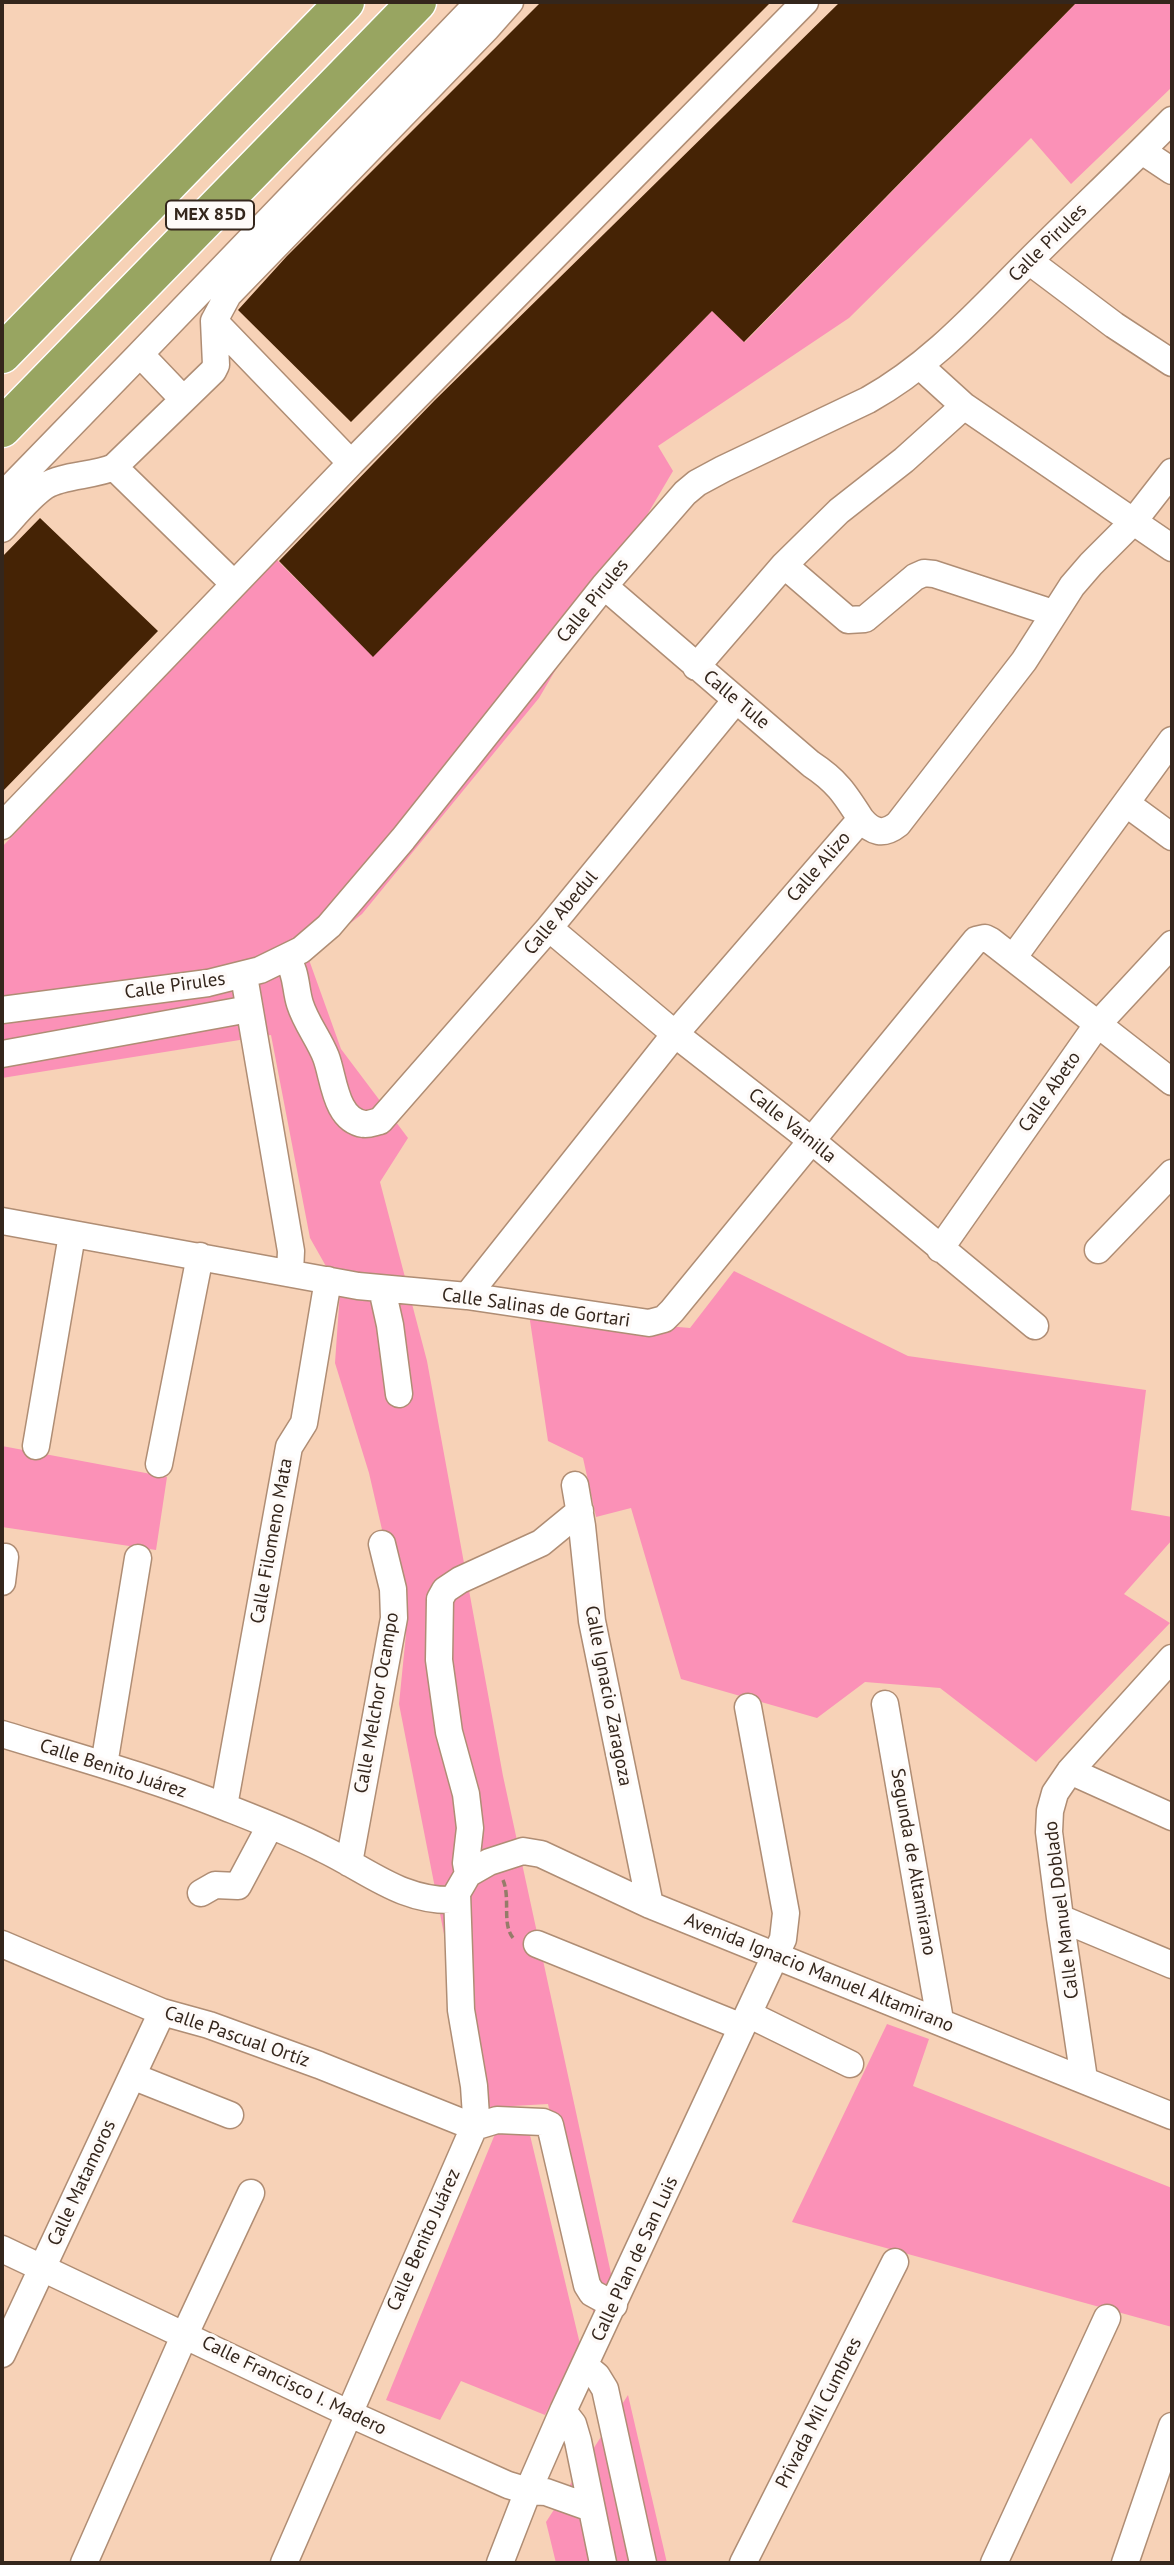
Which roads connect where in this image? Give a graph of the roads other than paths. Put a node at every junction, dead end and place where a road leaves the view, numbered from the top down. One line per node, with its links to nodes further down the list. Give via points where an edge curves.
1 (345, 2): 11 (highway, MEX 85D)
2 (417, 2): 17 (highway, MEX 85D)
3 (480, 2): 12 (street)
4 (510, 2): 10 (street, via 228,295)
5 (805, 2): 18 (street)
6 (1172, 120): 7 (street, Calle Pirules)
7 (1142, 151): 8 (street); 9 (street, Calle Pirules)
8 (1172, 171)
9 (1029, 261): 13 (street, via 1114,326); 14 (street, Calle Pirules)
10 (215, 321): 15 (street, via 216,365); 18 (street)
11 (2, 354)
12 (140, 354): 15 (street); 21 (street)
13 (1172, 363)
14 (919, 366): 16 (street); 27 (street, Calle Pirules, via 868,400 697,483)
15 (183, 399): 19 (street)
16 (964, 406): 22 (street); 25 (street, via 839,511)
17 (2, 428)
18 (351, 463): 26 (street)
19 (114, 467): 23 (street, via 46,486); 26 (street)
20 (1172, 472): 22 (street, Calle Alizo)
21 (2, 496)
22 (1133, 522): 24 (street); 28 (street, Calle Alizo, via 1091,564)
23 (2, 529)
24 (1172, 548)
25 (784, 565): 28 (street, via 848,621 865,618 924,573); 29 (street)
26 (233, 583): 34 (street)
27 (604, 586): 29 (street, Calle Tule); 39 (street, Calle Pirules, via 379,868 329,926)
28 (1053, 613): 33 (street, Calle Alizo, via 1024,661 898,824 877,832)
29 (696, 667): 30 (street, Calle Tule)
30 (736, 700): 33 (street, Calle Tule, via 835,782); 36 (street, Calle Abedul)
31 (1172, 740): 32 (street)
32 (1128, 804): 35 (street); 38 (street)
33 (861, 819): 44 (street, Calle Alizo)
34 (2, 826)
35 (1172, 837)
36 (550, 928): 39 (street, Calle Abedul, via 380,1121 364,1124 343,1108); 44 (street, Calle Vainilla)
37 (1172, 944): 43 (street, Calle Abeto)
38 (1013, 958): 43 (street); 47 (street, Calle Salinas de Gortari, via 991,941 972,943)
39 (286, 959): 40 (street, Calle Pirules)
40 (244, 976): 41 (street); 42 (street, Calle Pirules)
41 (249, 1009): 45 (street, Calle Pirules); 54 (street)
42 (2, 1010)
43 (1097, 1025): 46 (street); 51 (street, Calle Abeto)
44 (676, 1034): 47 (street, Calle Vainilla); 57 (street, Calle Alizo)
45 (2, 1054)
46 (1172, 1082)
47 (812, 1141): 51 (street, Calle Vainilla); 57 (street, Calle Salinas de Gortari, via 672,1311 658,1322)
48 (1172, 1173): 52 (street)
49 (2, 1221): 50 (street, Calle Salinas de Gortari)
50 (72, 1235): 53 (street, Calle Salinas de Gortari); 60 (street)
51 (940, 1249): 58 (street, Calle Vainilla)
52 (1098, 1250)
53 (200, 1256): 54 (street, Calle Salinas de Gortari); 61 (street)
54 (290, 1273): 55 (street, Calle Salinas de Gortari)
55 (328, 1280): 56 (street, Calle Salinas de Gortari); 72 (street, Calle Filomeno Mata, via 304,1423 289,1447)
56 (382, 1289): 57 (street, Calle Salinas de Gortari); 59 (street)
57 (467, 1296)
58 (1035, 1326)
59 (399, 1394)
60 (36, 1446)
61 (159, 1464)
62 (576, 1485): 63 (street, Calle Ignacio Zaragoza)
63 (580, 1511): 76 (street, via 541,1544 460,1580 445,1590 439,1605 439,1660 449,1732 470,1828 466,1863); 79 (street, Calle Ignacio Zaragoza, via 592,1621)
64 (382, 1544): 75 (street, Calle Melchor Ocampo, via 393,1589 394,1618)
65 (138, 1558): 70 (street)
66 (1168, 1669): 71 (street, Calle Manuel Doblado)
67 (885, 1704): 86 (street, Segunda de Altamirano)
68 (748, 1707): 83 (street, Calle Plan de San Luis, via 786,1913 786,1930)
69 (2, 1734): 70 (street, Calle Benito Juárez)
70 (104, 1765): 72 (street, Calle Benito Juárez)
71 (1070, 1771): 73 (street); 80 (street, Calle Manuel Doblado, via 1055,1793 1050,1811)
72 (224, 1806): 74 (street, Calle Benito Juárez)
73 (1172, 1817)
74 (270, 1826): 75 (street, Calle Benito Juárez); 77 (street, via 238,1886 215,1885)
75 (349, 1863): 78 (street, Calle Benito Juárez, via 420,1898)
76 (478, 1868): 78 (street, Calle Benito Juárez, via 461,1883); 79 (street, Avenida Ignacio Manuel Altamirano, via 516,1853 533,1852)
77 (201, 1893)
78 (456, 1900): 93 (street, Calle Benito Juárez, via 462,2023 474,2086)
79 (650, 1905): 83 (street, Avenida Ignacio Manuel Altamirano)
80 (1060, 1918): 84 (street); 90 (street, Calle Manuel Doblado)
81 (537, 1944): 87 (street)
82 (3, 1948): 85 (street, Calle Pascual Ortíz)
83 (776, 1957): 86 (street, Avenida Ignacio Manuel Altamirano); 87 (street, Calle Plan de San Luis)
84 (1172, 1965)
85 (162, 2012): 89 (street, Calle Matamoros); 93 (street, Calle Pascual Ortíz, via 307,2061)
86 (940, 2020): 90 (street, Avenida Ignacio Manuel Altamirano)
87 (745, 2021): 88 (street); 98 (street, Calle Plan de San Luis)
88 (849, 2064)
89 (132, 2076): 91 (street); 97 (street, Calle Matamoros)
90 (1084, 2079): 92 (street, Avenida Ignacio Manuel Altamirano)
91 (230, 2115)
92 (1172, 2116)
93 (474, 2127): 98 (street, via 497,2120 550,2125 587,2285); 104 (street, Calle Benito Juárez)
94 (251, 2193): 100 (street)
95 (2, 2249): 97 (street, Calle Francisco I. Madero)
96 (895, 2262): 113 (street, Privada Mil Cumbres)
97 (41, 2269): 100 (street, Calle Francisco I. Madero); 101 (street, Calle Matamoros)
98 (614, 2305): 102 (street, Calle Plan de San Luis)
99 (1107, 2318): 114 (street)
100 (185, 2334): 104 (street, Calle Francisco I. Madero); 108 (street)
101 (2, 2354)
102 (585, 2366): 103 (street, Calle Plan de San Luis); 112 (street, via 605,2389)
103 (563, 2411): 106 (street, Calle Plan de San Luis); 107 (street, via 573,2424)
104 (348, 2413): 106 (street, Calle Francisco I. Madero); 109 (street, Calle Benito Juárez)
105 (1171, 2434): 115 (street)
106 (528, 2491): 107 (street, Calle Francisco I. Madero, via 546,2492); 110 (street, Calle Plan de San Luis)
107 (591, 2508): 111 (street)
108 (84, 2563)
109 (284, 2563)
110 (500, 2563)
111 (603, 2563)
112 (643, 2563)
113 (743, 2563)
114 (994, 2563)
115 (1125, 2563)

